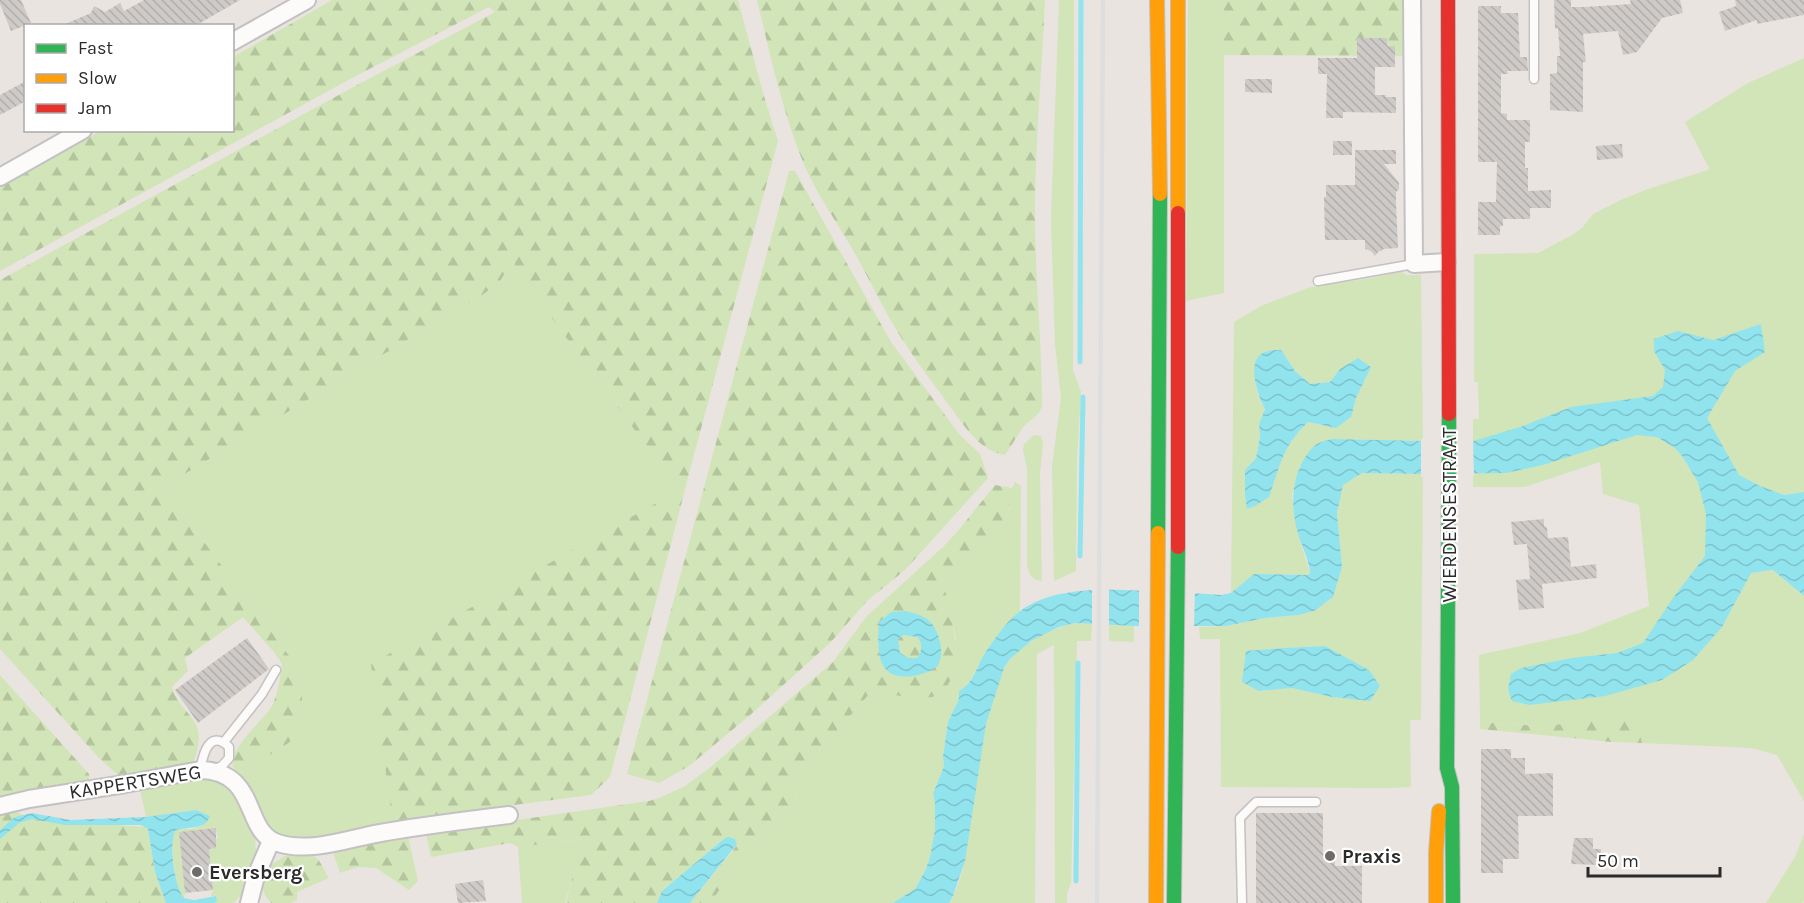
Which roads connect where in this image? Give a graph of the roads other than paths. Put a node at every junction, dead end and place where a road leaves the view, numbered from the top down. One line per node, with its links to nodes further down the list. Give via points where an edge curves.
1 (307, 0): 7 (street)
2 (1157, 0): 23 (main road, via 1160,210)
3 (1178, 0): 24 (main road)
4 (1412, 0): 12 (street)
5 (1448, 0): 11 (main road, WIERDENSESTRAAT)
6 (1534, 0): 8 (lane)
7 (234, 41)
8 (1534, 79)
9 (79, 132): 10 (street)
10 (0, 177)
11 (1448, 262): 12 (street); 16 (main road, WIERDENSESTRAAT)
12 (1414, 264): 13 (lane)
13 (1318, 281)
14 (276, 670): 15 (lane)
15 (224, 742): 17 (lane, via 211,742 206,749); 17 (lane, via 229,747 230,759 222,766)
16 (1447, 768): 26 (main road, WIERDENSESTRAAT, via 1438,818); 27 (main road, WIERDENSESTRAAT, via 1452,787)
17 (206, 770): 19 (street, KAPPERTSWEG); 21 (street, KAPPERTSWEG, via 226,776 239,786 260,829)
18 (1316, 802): 25 (lane, via 1256,802 1240,818)
19 (0, 806)
20 (509, 815): 21 (street, via 312,846)
21 (271, 841): 22 (street)
22 (247, 901)
23 (1156, 903)
24 (1174, 903)
25 (1242, 903)
26 (1436, 903)
27 (1453, 903)

